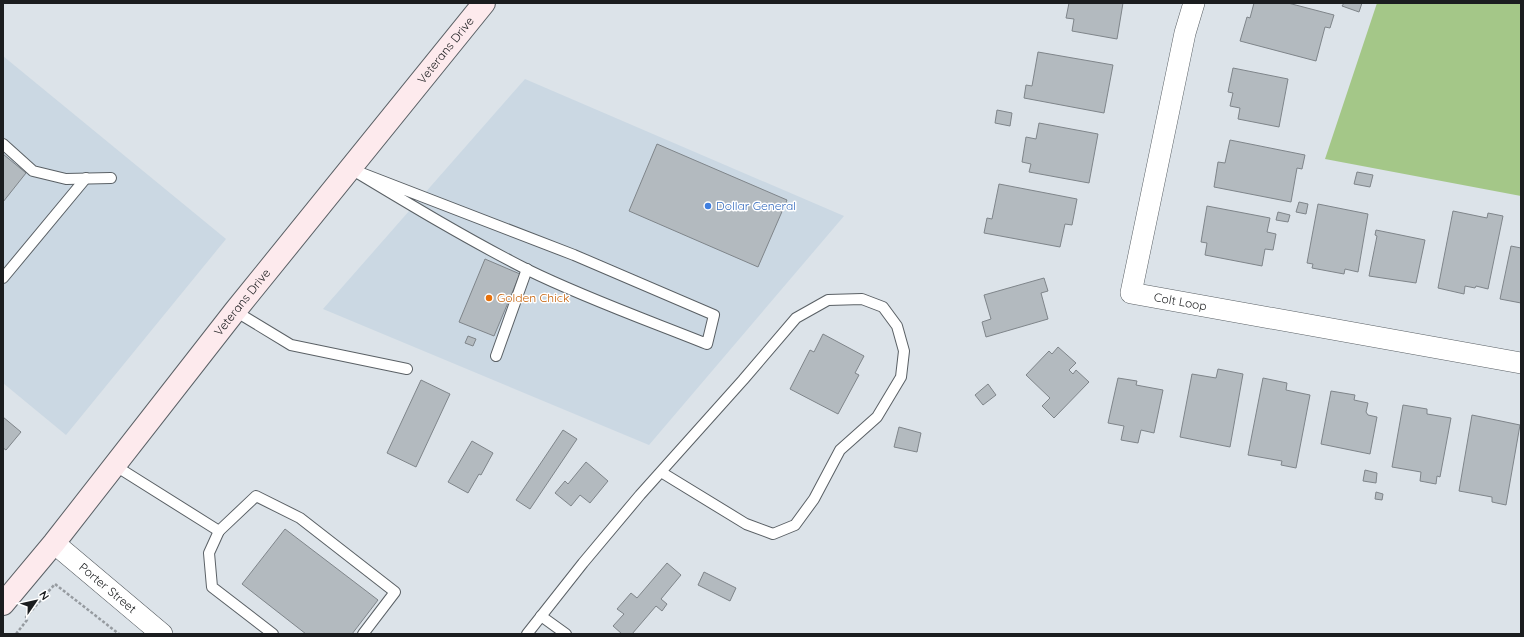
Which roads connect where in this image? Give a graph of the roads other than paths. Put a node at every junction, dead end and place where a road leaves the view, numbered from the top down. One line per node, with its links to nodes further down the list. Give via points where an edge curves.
1 (484, 3): 4 (main road, Veterans Drive)
2 (1194, 3): 11 (street, Colt Loop, via 1185,32 1131,293)
3 (3, 144): 5 (lane, via 33,171 66,179)
4 (351, 169): 7 (lane, via 450,229); 7 (lane, via 581,258 714,315 707,344); 9 (main road, Veterans Drive)
5 (86, 178): 6 (lane); 8 (lane)
6 (111, 178)
7 (527, 270): 10 (lane)
8 (3, 278)
9 (235, 311): 12 (lane, via 291,345); 13 (main road, Veterans Drive)
10 (496, 356)
11 (1521, 363)
12 (407, 370)
13 (114, 465): 15 (lane); 16 (main road, Veterans Drive)
14 (661, 472): 14 (lane, via 796,318 828,300 862,298 883,307 897,326 904,351 901,377 877,417 840,450 814,499 795,525 773,534 753,526); 18 (lane)
15 (219, 531): 20 (lane, via 209,553 212,587); 21 (lane, via 256,496 300,518 395,592)
16 (54, 543): 17 (main road, Veterans Drive); 19 (street, Porter Street)
17 (3, 604)
18 (541, 616): 22 (lane); 23 (lane)
19 (162, 634)
20 (273, 634)
21 (363, 634)
22 (527, 634)
23 (566, 634)

